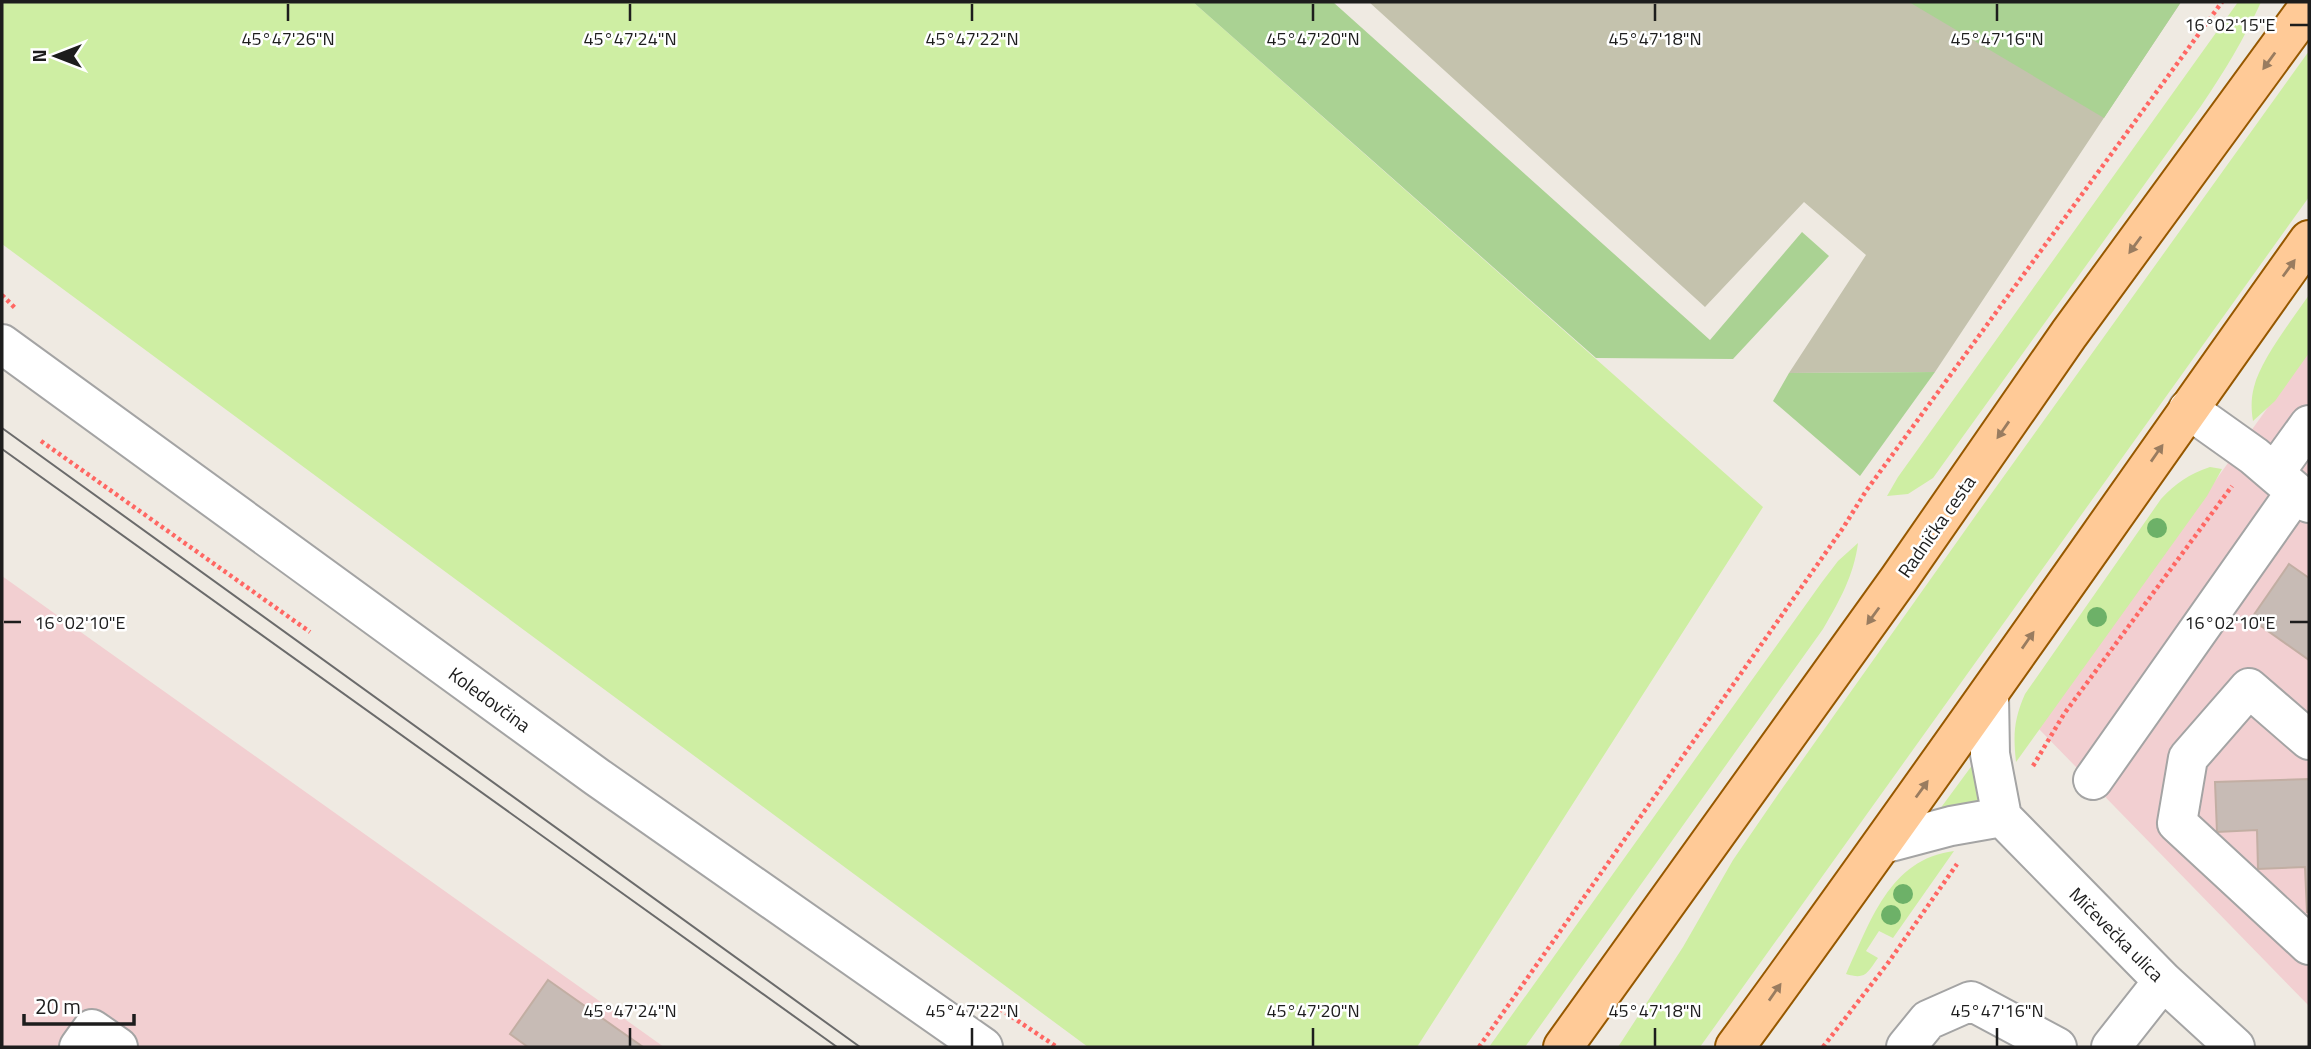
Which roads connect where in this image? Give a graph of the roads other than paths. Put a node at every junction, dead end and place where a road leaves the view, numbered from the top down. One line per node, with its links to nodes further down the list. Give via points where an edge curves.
1 (2309, 6): 17 (main road, Radnička cesta, one-way to 17, via 2069,334)
2 (2309, 240): 4 (main road, one-way to 2)
3 (2, 344): 16 (street, Koledovčina, via 597,777)
4 (2188, 409): 6 (street); 7 (main road, one-way to 4)
5 (2309, 425): 6 (street)
6 (2293, 490): 9 (street)
7 (1989, 696): 10 (street, via 1990,754); 11 (main road, one-way to 7)
8 (2309, 740): 12 (street, via 2249,688 2188,758 2177,823)
9 (2093, 780)
10 (2002, 817): 11 (street); 13 (street, Mičevečka ulica)
11 (1883, 844): 18 (main road, one-way to 11)
12 (2309, 944)
13 (2163, 981): 21 (street); 22 (street, Mičevečka ulica)
14 (79, 1047): 15 (street, via 92,1029)
15 (118, 1047)
16 (983, 1047)
17 (1563, 1047)
18 (1735, 1047)
19 (1906, 1047): 20 (street, via 1928,1020 1971,1001)
20 (2057, 1047)
21 (2111, 1047)
22 (2235, 1047)

